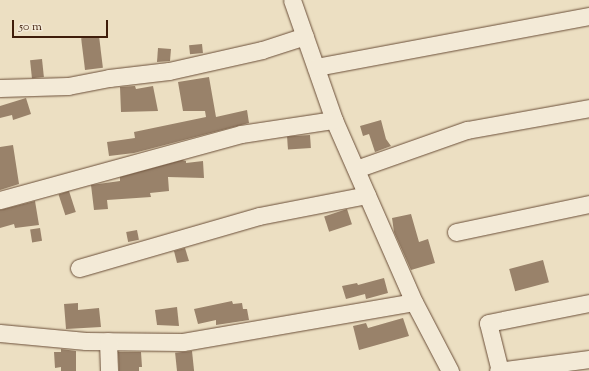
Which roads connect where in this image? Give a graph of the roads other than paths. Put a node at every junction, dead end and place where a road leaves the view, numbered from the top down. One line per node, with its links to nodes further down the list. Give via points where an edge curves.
1 (292, 0): 3 (street)
2 (589, 16): 4 (street)
3 (305, 36): 4 (street); 5 (street, via 262,50 169,71 68,86)
4 (316, 67): 7 (street)
5 (0, 88)
6 (589, 108): 8 (street, via 467,130)
7 (334, 120): 8 (street); 10 (street, via 241,134)
8 (356, 169): 9 (street)
9 (367, 194): 13 (street, via 259,216); 14 (street)
10 (0, 200)
11 (589, 204): 12 (street)
12 (456, 232)
13 (80, 268)
14 (414, 302): 17 (street, via 183,342); 20 (street)
15 (589, 302): 21 (street, via 488,323)
16 (0, 333): 17 (street)
17 (108, 341): 19 (street)
18 (589, 359): 21 (street)
19 (109, 371)
20 (450, 371)
21 (499, 371)

